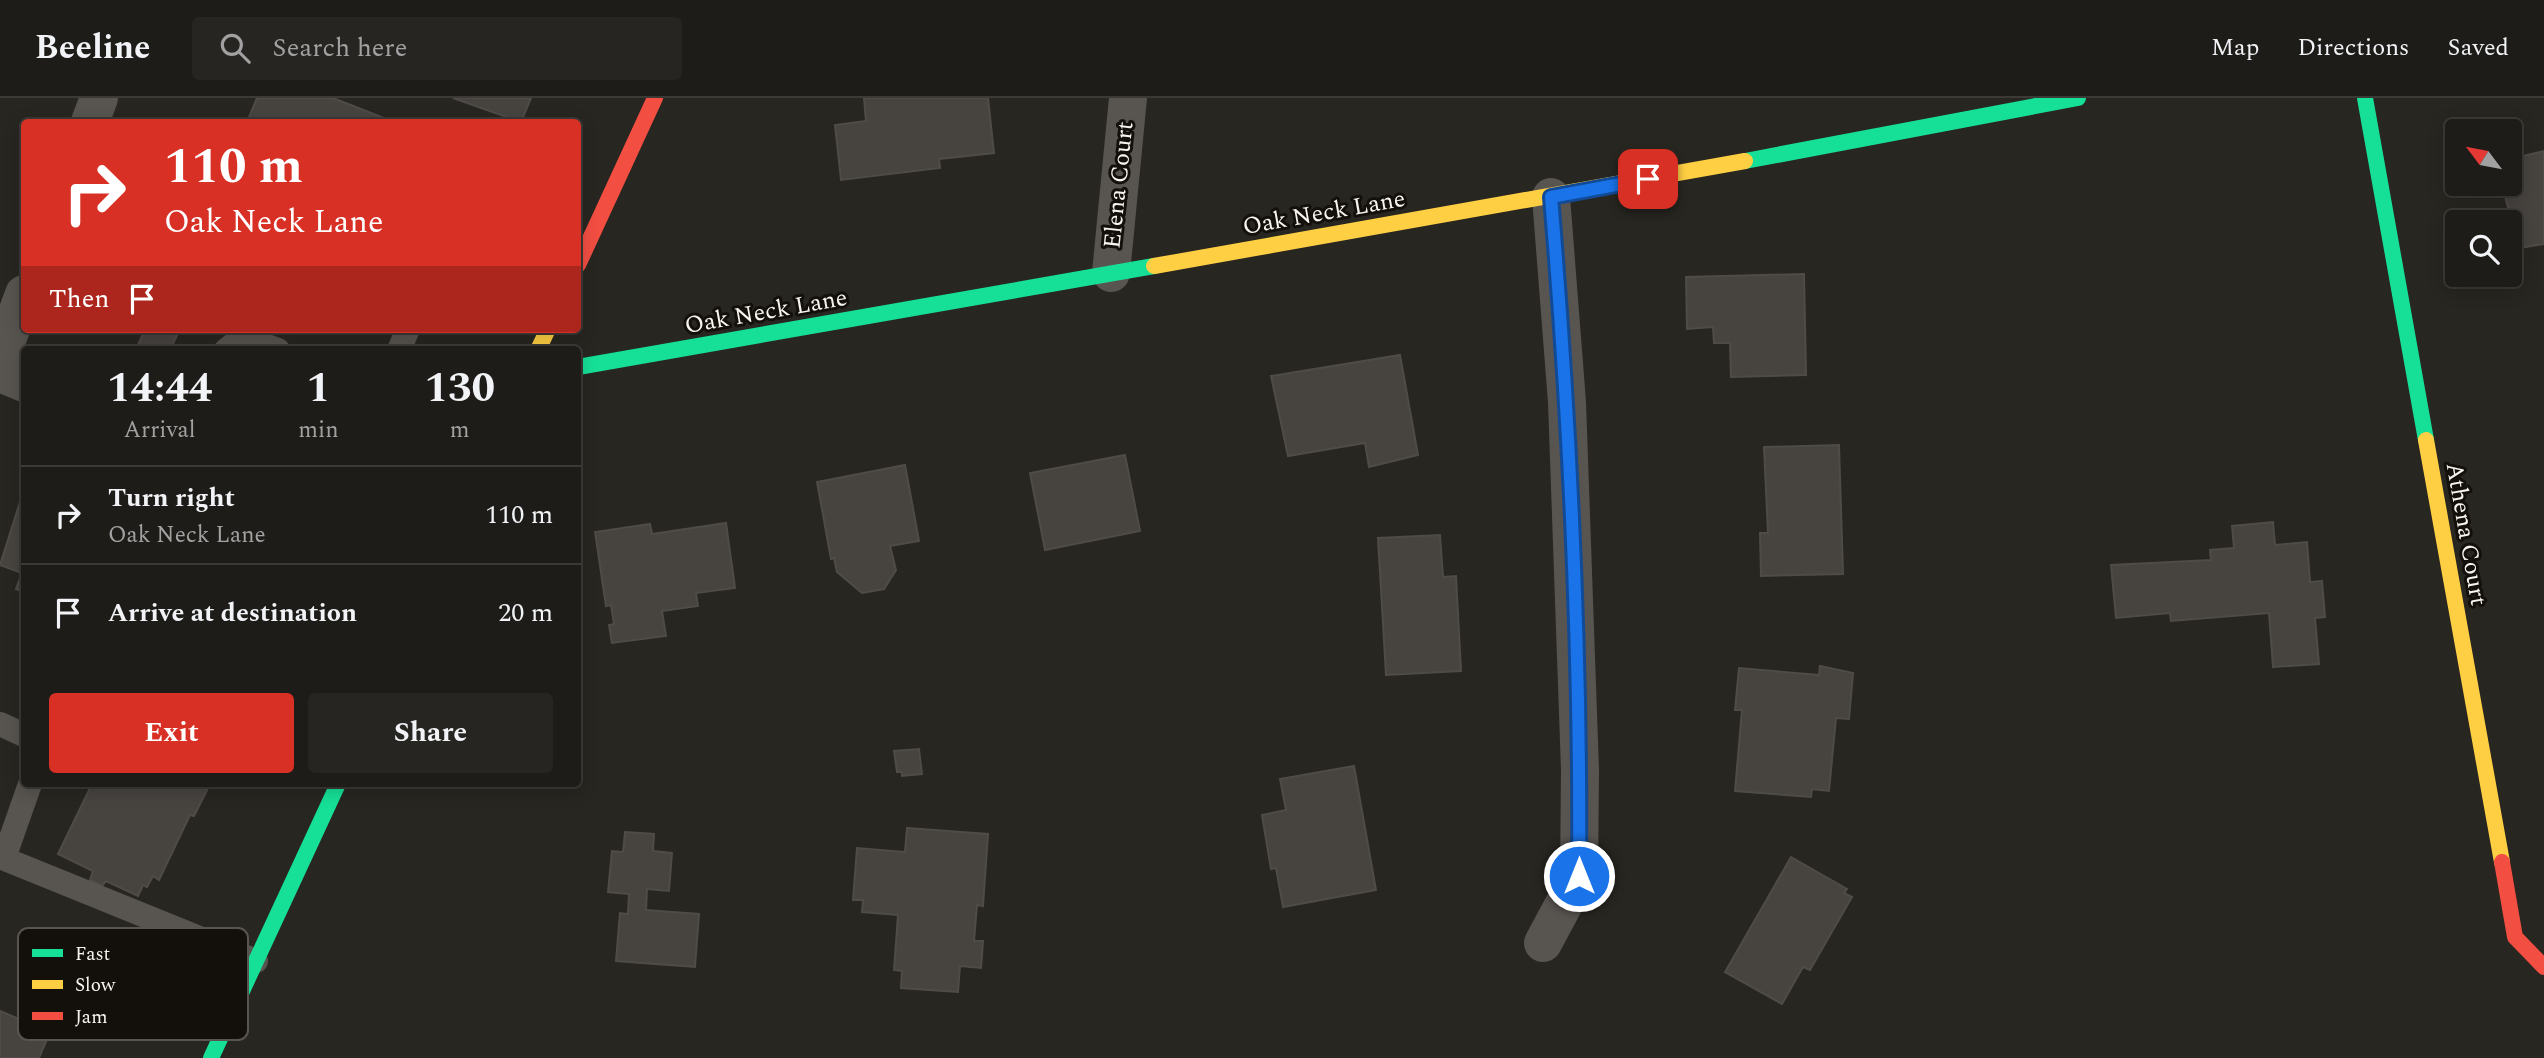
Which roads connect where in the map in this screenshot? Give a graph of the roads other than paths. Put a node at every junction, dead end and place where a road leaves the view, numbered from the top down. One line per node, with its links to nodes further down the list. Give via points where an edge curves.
1 (99, 98): 6 (street)
2 (655, 98): 8 (street)
3 (1128, 98): 10 (street, Elena Court)
4 (2078, 98): 7 (street, Oak Neck Lane)
5 (2365, 98): 27 (street, Athena Court, via 2515,937)
6 (91, 119)
7 (1551, 197): 10 (street, Oak Neck Lane); 24 (street, via 1567,402 1580,863 1579,876)
8 (585, 231): 9 (street)
9 (581, 250)
10 (1111, 273): 15 (street, Oak Neck Lane)
11 (21, 302): 14 (street)
12 (231, 346): 13 (lane, via 251,340)
13 (267, 346)
14 (0, 359)
15 (581, 367)
16 (0, 373): 17 (street)
17 (21, 382)
18 (0, 724): 19 (lane)
19 (21, 734)
20 (29, 787): 22 (lane)
21 (337, 787): 26 (street)
22 (2, 858): 23 (lane)
23 (175, 928)
24 (1543, 943)
25 (248, 958): 26 (lane)
26 (256, 961): 28 (street)
27 (2544, 967)
28 (248, 978)
29 (219, 1040): 30 (street)
30 (211, 1058)

